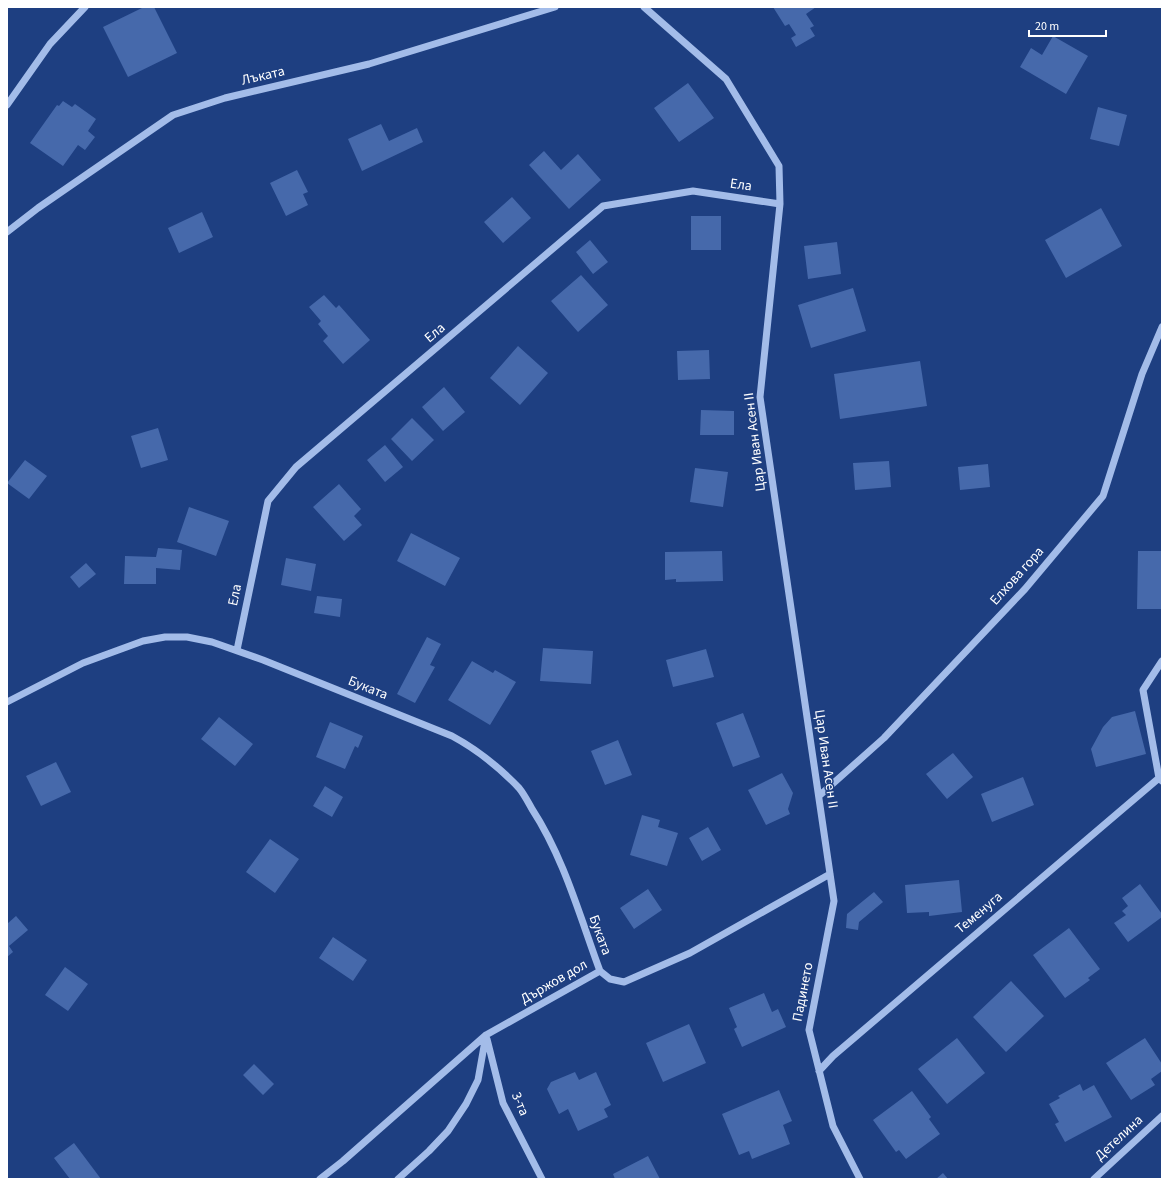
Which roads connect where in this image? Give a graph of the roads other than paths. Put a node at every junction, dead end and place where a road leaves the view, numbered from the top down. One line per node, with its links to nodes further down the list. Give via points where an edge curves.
1 (85, 7): 4 (street, via 50,44)
2 (555, 7): 6 (street, Лъката, via 369,64 225,98 173,115)
3 (644, 7): 5 (street, Цар Иван Асен II, via 726,80 778,166)
4 (7, 106)
5 (780, 204): 8 (street, Ела, via 693,191 603,206 296,467 268,500); 12 (street, Цар Иван Асен II, via 760,397)
6 (7, 232)
7 (1162, 327): 12 (street, Елхова гора, via 1142,374 1103,496 1024,589 884,738)
8 (237, 650): 10 (street, Буката, via 186,637 143,641 82,663); 14 (street, Буката, via 452,736 475,748 494,763 520,790 554,847)
9 (1162, 661): 11 (street, Теменуга, via 1143,690)
10 (7, 702)
11 (1160, 779): 16 (street, Теменуга, via 832,1056)
12 (818, 796): 13 (street, Цар Иван Асен II)
13 (830, 874): 14 (street, Държов дол, via 690,953 624,982 610,979); 16 (street, Падинето, via 834,901 809,1030)
14 (600, 971): 15 (street, Държов дол)
15 (486, 1036): 18 (street, Държов дол); 19 (street, via 478,1080 466,1104 448,1131); 20 (street, 3-та, via 503,1104)
16 (819, 1071): 21 (street, Падинето, via 833,1126)
17 (1162, 1116): 22 (street, Детелина)
18 (320, 1179)
19 (398, 1179)
20 (542, 1179)
21 (860, 1179)
22 (1094, 1179)

